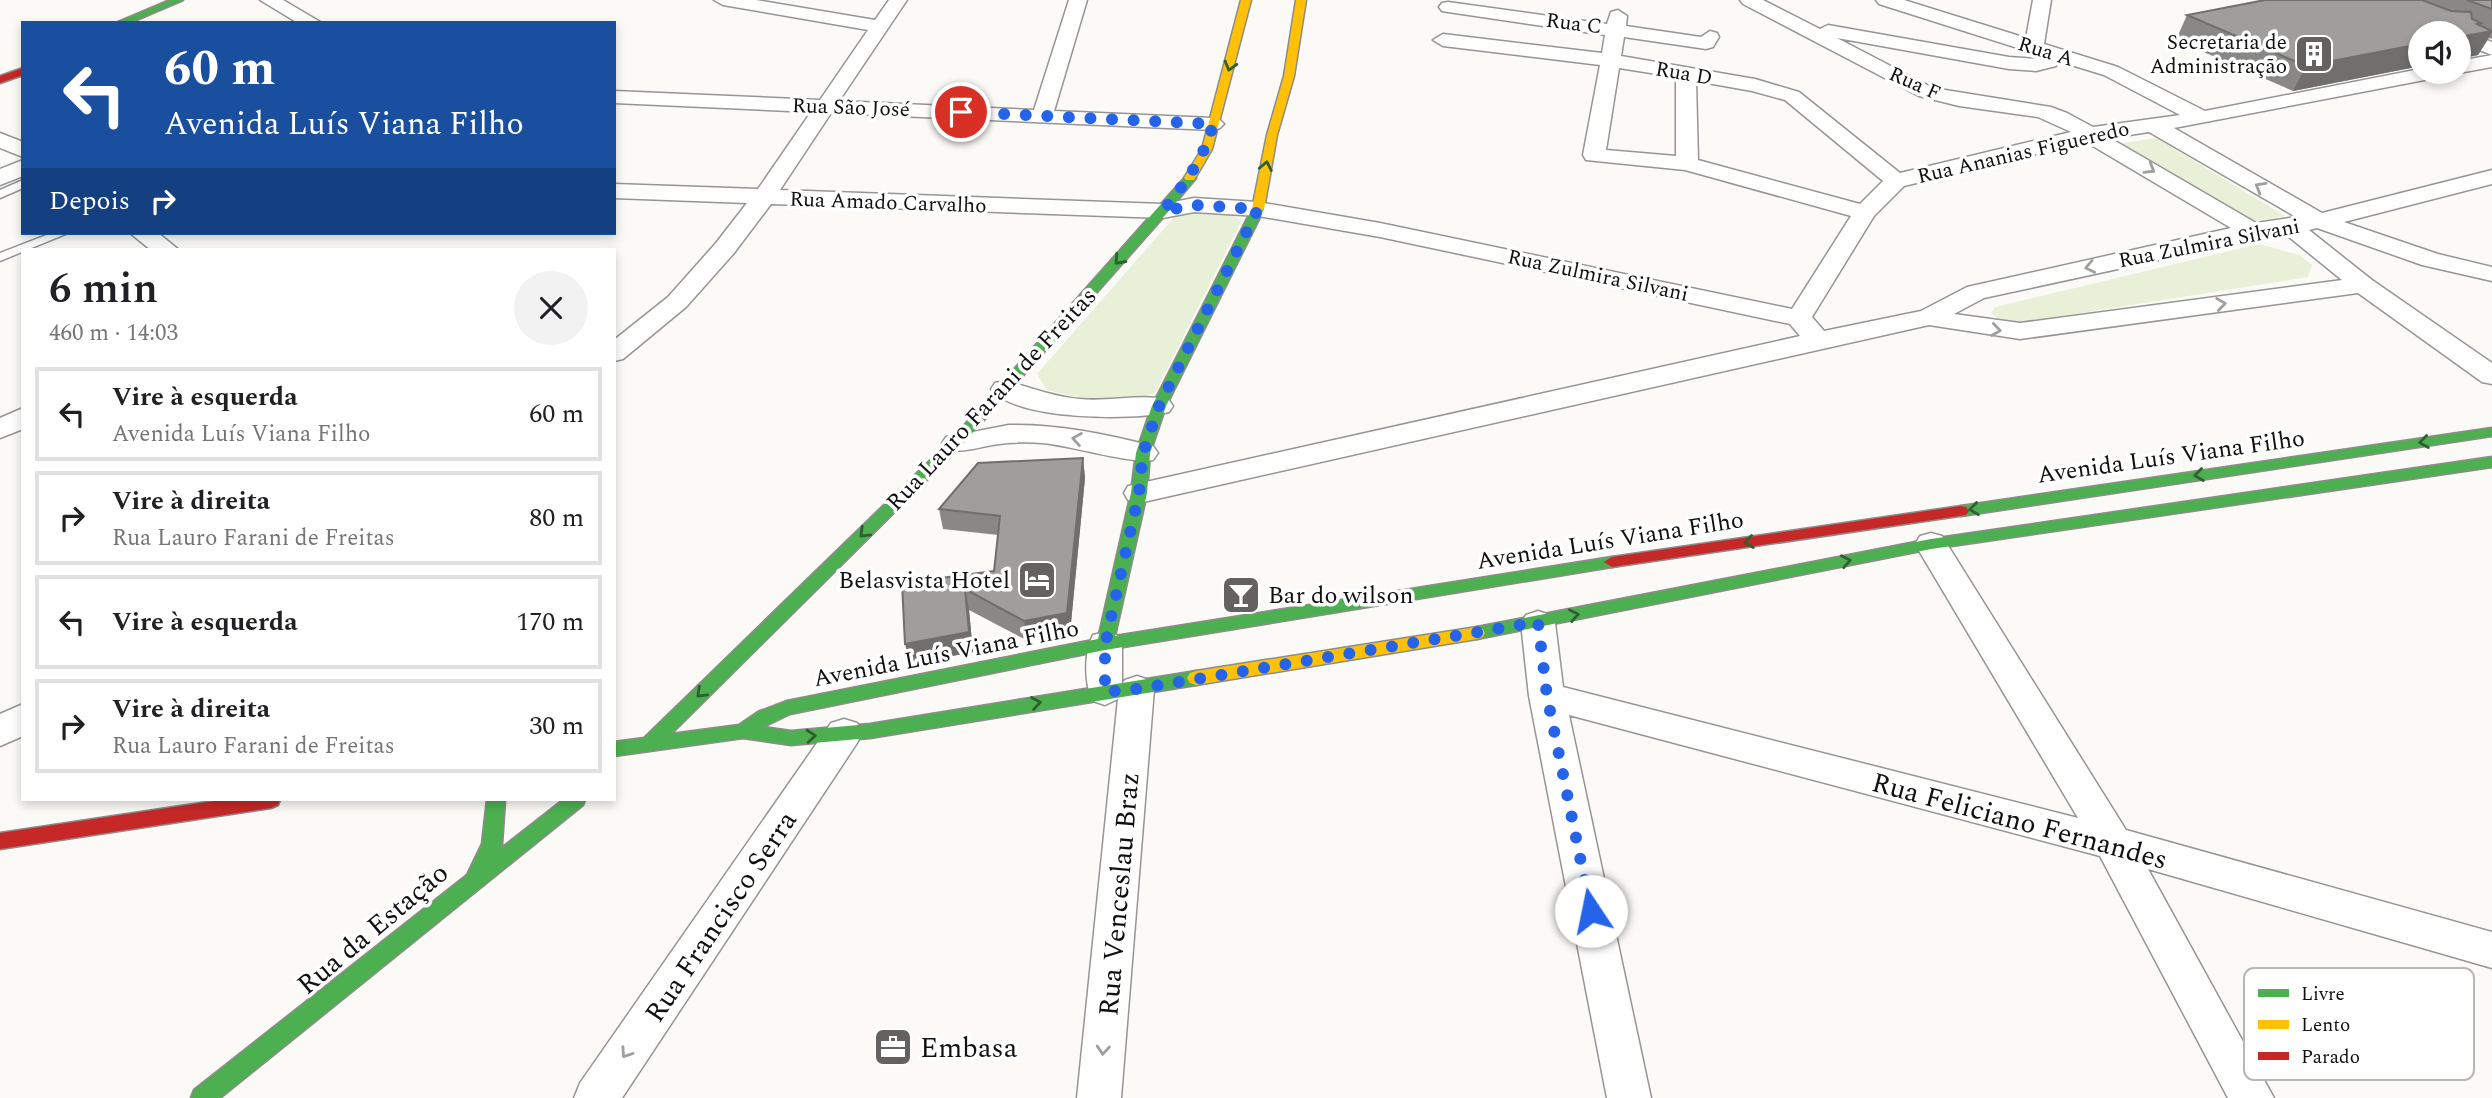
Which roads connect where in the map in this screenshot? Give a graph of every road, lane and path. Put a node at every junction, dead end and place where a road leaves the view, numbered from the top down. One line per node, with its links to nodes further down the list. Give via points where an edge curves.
1 (269, 0): 14 (street)
2 (723, 0): 16 (street)
3 (898, 0): 16 (street)
4 (1078, 0): 35 (street)
5 (1246, 0): 37 (main road, Rua Lauro Farani de Freitas, one-way to 37)
6 (1301, 0): 51 (main road, one-way to 6, via 1289,76)
7 (1749, 0): 17 (street, Rua F)
8 (1885, 0): 21 (street, Rua A)
9 (2042, 0): 21 (street)
10 (185, 2): 13 (main road)
11 (1581, 6): 15 (street)
12 (1448, 7): 15 (street, Rua C)
13 (136, 21)
14 (309, 21)
15 (1617, 22): 18 (street, via 1706,43); 24 (street)
16 (880, 26): 34 (street)
17 (1805, 28): 23 (street, via 2025,64 2046,64); 39 (street, Rua F, via 1926,92 2036,109)
18 (1710, 37)
19 (1443, 40): 24 (street, Rua D)
20 (2471, 40): 22 (street)
21 (2034, 48): 23 (street, Rua A)
22 (2492, 49)
23 (2063, 56): 36 (street, Rua A, via 2111,71)
24 (1609, 60): 30 (street, Rua D); 42 (street, via 1594,155)
25 (2492, 61): 27 (street)
26 (21, 62): 28 (main road)
27 (2471, 65)
28 (0, 70)
29 (21, 72): 32 (main road)
30 (1686, 73): 42 (street); 46 (street, Rua D, via 1792,96)
31 (2408, 77): 36 (street, Rua Ananias Figueredo)
32 (0, 80)
33 (616, 97): 34 (street, Rua São José)
34 (826, 106): 35 (street, Rua São José); 50 (street)
35 (1042, 116): 37 (street, Rua São José)
36 (2202, 118): 38 (street, Rua Ananias Figueredo)
37 (1213, 124): 52 (main road, Rua Lauro Farani de Freitas, via 1207,149)
38 (2151, 124): 39 (street, Rua Ananias Figueredo); 54 (street, one-way to 38)
39 (2091, 134): 46 (street, Rua Ananias Figueredo); 56 (street, Rua F, one-way to 56)
40 (0, 139): 41 (street)
41 (21, 150)
42 (1688, 164): 53 (street)
43 (21, 168): 45 (street)
44 (2492, 177): 54 (street, Rua Zulmira Silvani)
45 (0, 178)
46 (1896, 181): 53 (street, Rua Ananias Figueredo)
47 (21, 184): 49 (lane)
48 (616, 191): 50 (street, Rua Amado Carvalho)
49 (0, 195)
50 (764, 198): 52 (street, Rua Amado Carvalho); 68 (street, via 677,302)
51 (1258, 209): 52 (street, Rua Amado Carvalho, via 1194,205); 66 (street, Rua Zulmira Silvani); 71 (main road)
52 (1163, 211): 70 (main road, Rua Lauro Farani de Freitas, one-way to 70)
53 (1865, 212): 66 (street, Rua Ananias Figueredo)
54 (2319, 221): 55 (street, Rua Zulmira Silvani); 63 (street, via 2431,260)
55 (2291, 227): 56 (street, Rua Zulmira Silvani); 64 (street)
56 (2252, 232): 65 (street, Rua Zulmira Silvani, one-way to 65, via 1976,292)
57 (57, 235): 59 (lane)
58 (145, 235): 60 (street)
59 (23, 248)
60 (164, 248)
61 (21, 249): 62 (lane)
62 (0, 257)
63 (2492, 274)
64 (2363, 285): 65 (street, Rua Zulmira Silvani, one-way to 64, via 2020,331); 69 (street)
65 (1929, 317): 67 (street, Rua Zulmira Silvani)
66 (1799, 318): 67 (street)
67 (1818, 340): 78 (street, Rua Zulmira Silvani)
68 (616, 351)
69 (2492, 376)
70 (1005, 389): 71 (street, via 1077,407 1122,410); 75 (main road, Rua Lauro Farani de Freitas)
71 (1159, 406): 76 (main road)
72 (21, 418): 73 (street)
73 (0, 429)
74 (2492, 432): 81 (main road, Avenida Luís Viana Filho, one-way to 81, via 1500,579)
75 (956, 443): 76 (street, one-way to 75, via 1113,445 1008,434); 88 (main road, Rua Lauro Farani de Freitas, one-way to 88)
76 (1143, 453): 78 (main road)
77 (2492, 462): 79 (main road, Avenida Luís Viana Filho)
78 (1139, 493): 81 (main road)
79 (1931, 544): 80 (main road, Avenida Luís Viana Filho, one-way to 79); 95 (street)
80 (1538, 622): 82 (main road, Avenida Luís Viana Filho); 83 (street)
81 (1105, 645): 82 (street); 85 (main road, Avenida Luís Viana Filho, via 787,708)
82 (1121, 691): 87 (main road, Avenida Luís Viana Filho, one-way to 82); 100 (street, Rua Venceslau Braz, one-way to 100)
83 (1547, 696): 95 (street, Rua Feliciano Fernandes); 101 (street)
84 (21, 719): 86 (street)
85 (743, 731): 87 (main road, Avenida Luís Viana Filho, one-way to 87, via 787,738); 88 (main road, Avenida Luís Viana Filho)
86 (0, 732)
87 (844, 733): 99 (street, Rua Francisco Serra, one-way to 99)
88 (650, 743): 89 (main road, Avenida Luís Viana Filho); 90 (main road)
89 (616, 748)
90 (623, 764)
91 (264, 801): 94 (main road)
92 (496, 801): 96 (main road, via 492,844)
93 (575, 801): 96 (main road, Rua da Estação)
94 (0, 841)
95 (2113, 843): 97 (street, Rua Feliciano Fernandes); 102 (street)
96 (476, 877): 98 (main road, Rua da Estação)
97 (2492, 950)
98 (202, 1098)
99 (596, 1098)
100 (1099, 1098)
101 (1629, 1098)
102 (2252, 1098)

